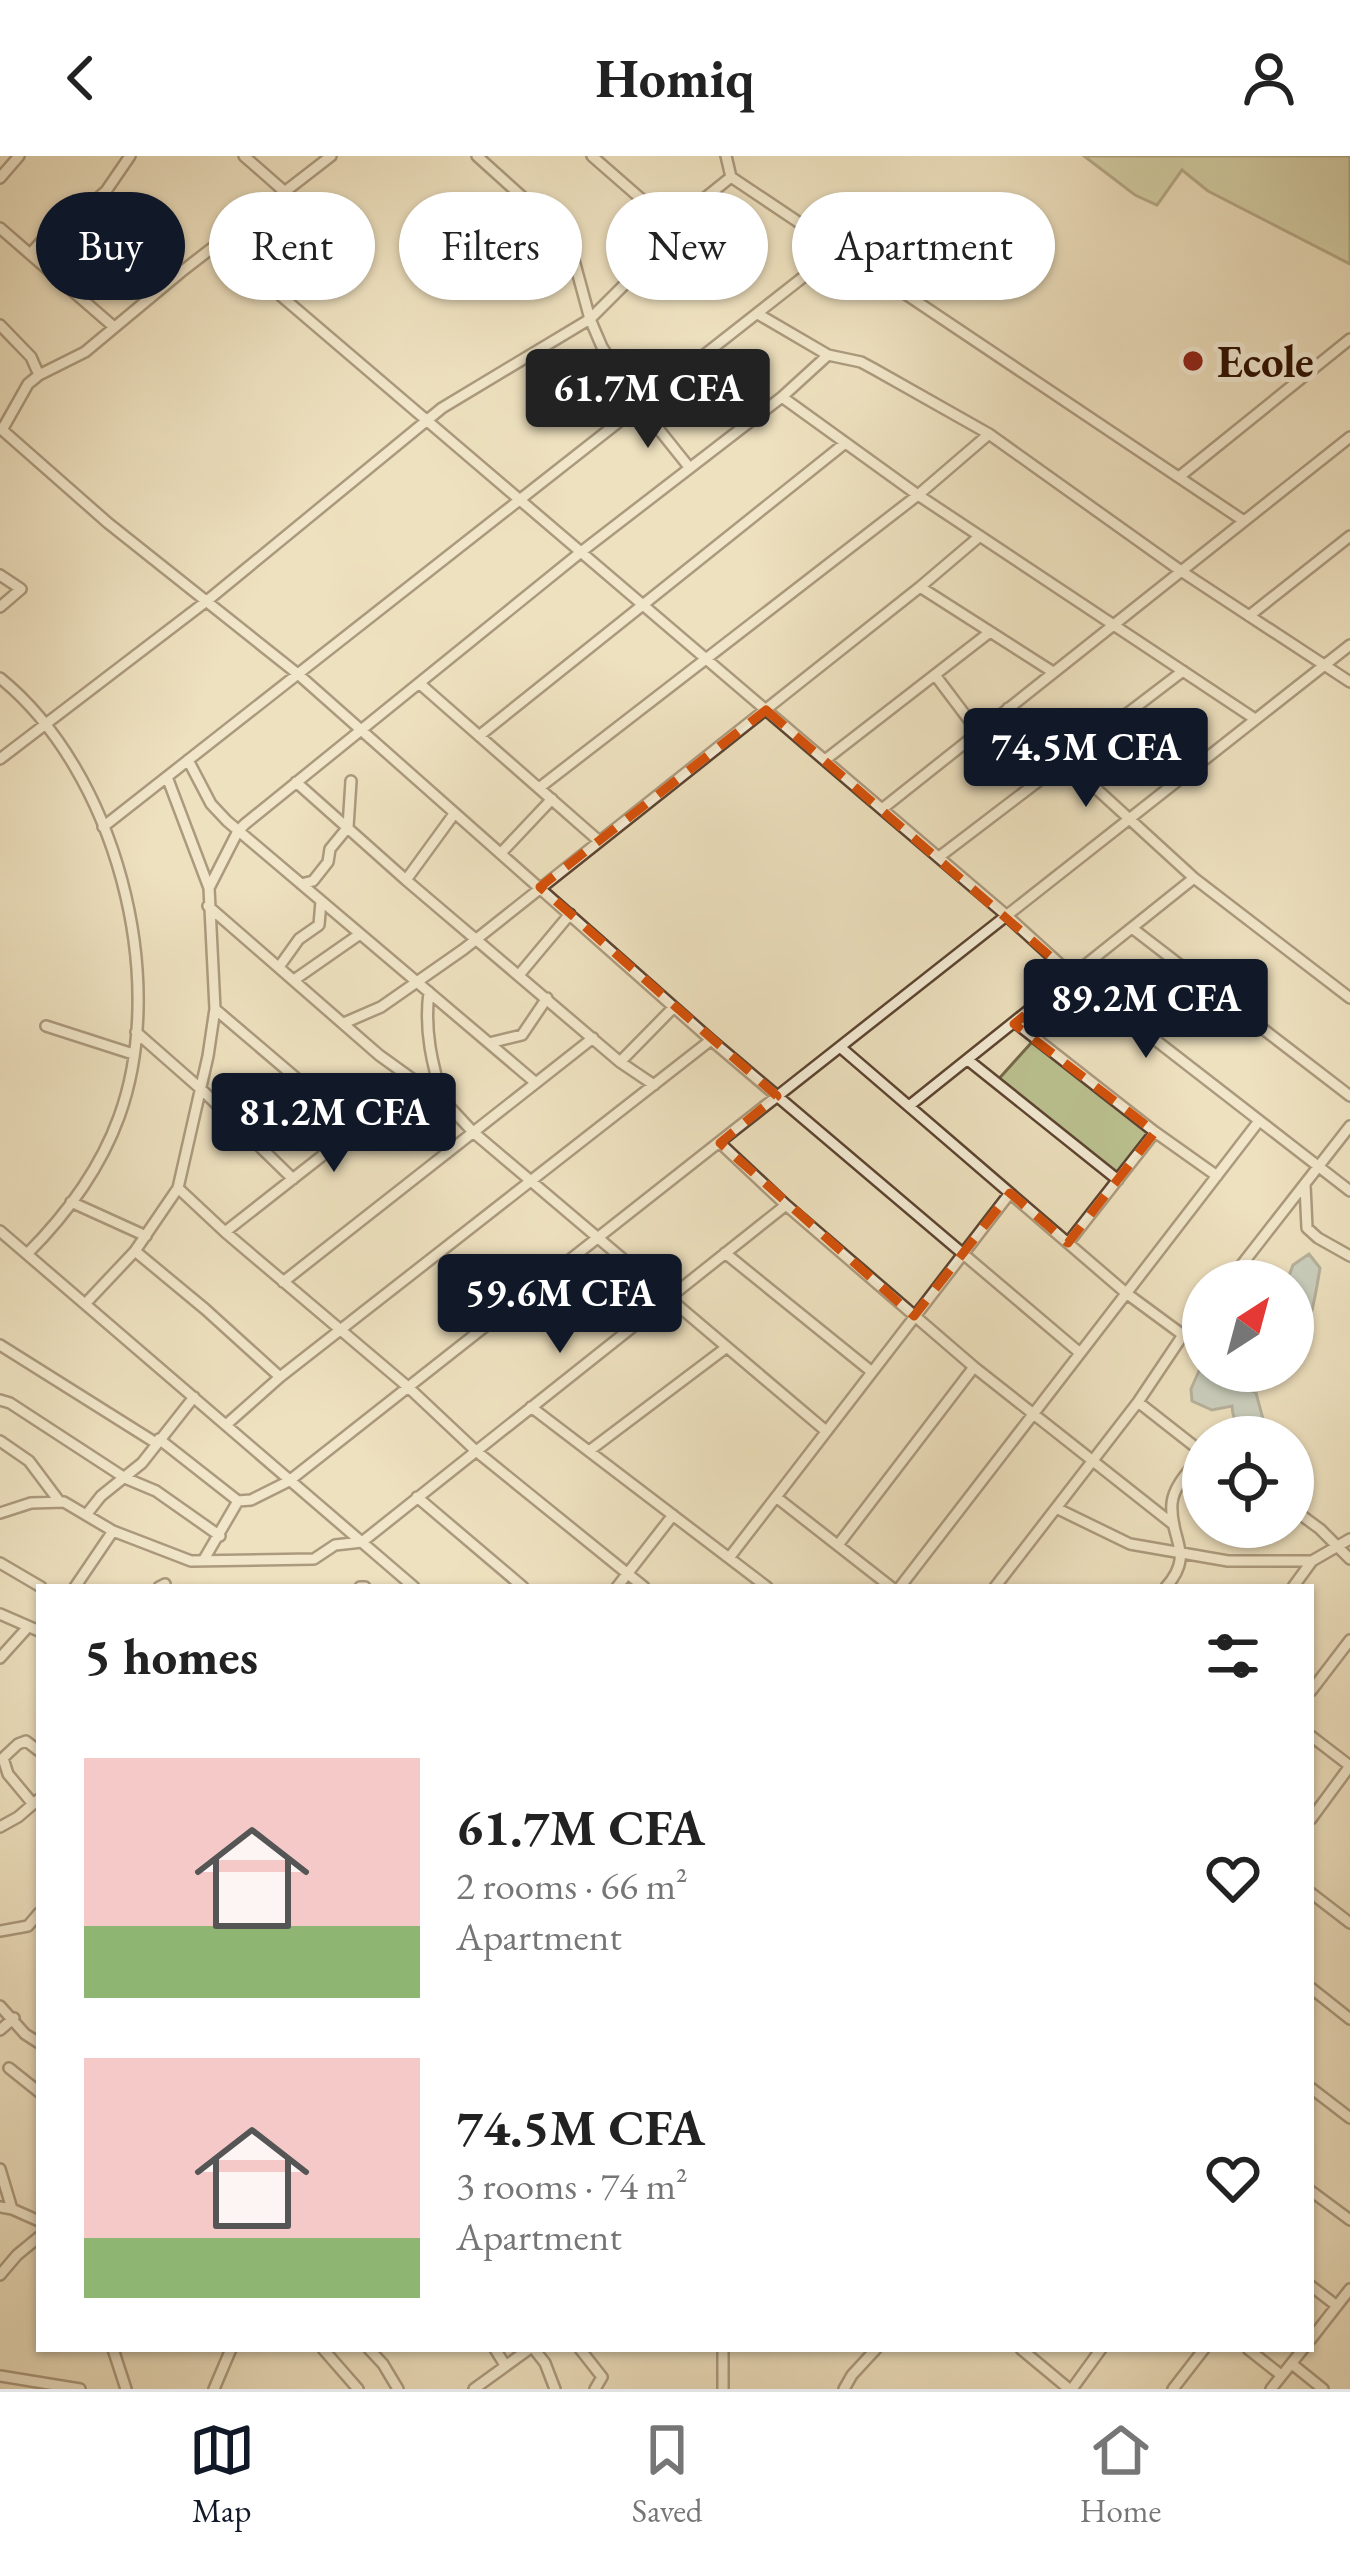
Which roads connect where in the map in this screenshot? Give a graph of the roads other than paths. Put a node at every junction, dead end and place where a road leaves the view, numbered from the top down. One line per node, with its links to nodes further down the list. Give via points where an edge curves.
1 (19, 156): 9 (street)
2 (130, 156): 10 (street)
3 (244, 156): 11 (street)
4 (331, 156): 11 (street)
5 (477, 156): 26 (street, via 568,238)
6 (592, 156): 12 (street)
7 (726, 156): 8 (street)
8 (731, 177): 13 (street); 14 (street)
9 (0, 178)
10 (104, 192)
11 (285, 192)
12 (633, 192)
13 (712, 192)
14 (792, 218)
15 (0, 228): 18 (street)
16 (36, 247): 18 (street)
17 (209, 251): 19 (street)
18 (30, 254): 28 (street)
19 (185, 270)
20 (792, 287): 25 (street)
21 (147, 300): 28 (street)
22 (286, 300): 34 (street)
23 (609, 300): 26 (street)
24 (915, 300): 40 (street)
25 (758, 314): 30 (street); 33 (street)
26 (590, 319): 33 (street); 34 (street)
27 (0, 325): 31 (street)
28 (114, 327): 31 (street)
29 (1350, 339): 40 (street)
30 (828, 355): 32 (street); 36 (street, via 861,362)
31 (39, 376): 35 (street)
32 (782, 397): 38 (street); 39 (street)
33 (641, 407): 39 (street); 42 (street)
34 (427, 421): 42 (street); 50 (street)
35 (1, 429): 50 (street)
36 (989, 434): 41 (street); 47 (street)
37 (1350, 437): 43 (street)
38 (844, 444): 41 (street); 52 (street)
39 (689, 467): 46 (street)
40 (1179, 477): 43 (street)
41 (918, 495): 44 (street); 57 (street)
42 (521, 501): 46 (street); 61 (street)
43 (1244, 521): 47 (street)
44 (980, 536): 49 (street); 54 (street)
45 (1350, 536): 53 (street)
46 (581, 552): 52 (street); 65 (street)
47 (1180, 571): 53 (street); 54 (street)
48 (0, 575): 51 (street, via 21,590)
49 (920, 587): 55 (street); 67 (street)
50 (208, 600): 61 (street); 69 (street)
51 (0, 607)
52 (645, 607): 57 (street); 72 (street)
53 (1249, 616): 58 (street)
54 (1113, 624): 59 (street); 60 (street)
55 (991, 632): 60 (street); 62 (street)
56 (1350, 646): 58 (street)
57 (706, 659): 67 (street); 80 (street)
58 (1324, 666): 64 (street); 68 (street)
59 (1184, 671): 68 (street); 76 (street)
60 (1053, 672): 66 (street)
61 (298, 675): 70 (street); 74 (street)
62 (934, 675): 71 (street); 75 (street)
63 (0, 678): 69 (street)
64 (1350, 682)
65 (419, 683): 70 (street); 72 (street)
66 (1008, 708): 71 (street); 76 (street)
67 (766, 710): 75 (street); 88 (street)
68 (1255, 719): 84 (street)
69 (48, 724): 73 (street); 85 (street)
70 (359, 730): 79 (street); 83 (street)
71 (978, 732): 82 (street)
72 (479, 736): 80 (street)
73 (0, 759)
74 (188, 760): 77 (street); 87 (street, via 211,804)
75 (825, 760): 82 (street)
76 (1066, 761): 84 (street); 90 (street)
77 (166, 777): 85 (street); 95 (street)
78 (351, 781): 86 (street)
79 (296, 782): 86 (street); 87 (street)
80 (539, 788): 81 (street)
81 (552, 799): 88 (street); 89 (street)
82 (882, 809): 90 (street)
83 (454, 814): 89 (street); 92 (street)
84 (1129, 818): 91 (street); 99 (street)
85 (103, 827): 116 (street, via 130,915)
86 (348, 827): 92 (street); 93 (street, via 321,872)
87 (238, 830): 93 (street); 95 (street)
88 (599, 841): 94 (street)
89 (501, 853): 94 (street)
90 (939, 857): 99 (street)
91 (1194, 878): 100 (street); 110 (street)
92 (406, 880): 102 (street)
93 (301, 884): 96 (street)
94 (540, 887): 98 (street); 102 (street)
95 (209, 888): 97 (street)
96 (321, 901): 101 (street); 103 (street, via 319,925)
97 (208, 906): 103 (street); 112 (street)
98 (570, 914): 104 (street); 111 (street)
99 (1006, 915): 105 (street); 120 (street)
100 (1132, 928): 105 (street); 129 (street)
101 (360, 934): 106 (street); 107 (street)
102 (476, 939): 104 (street); 107 (street)
103 (279, 967): 106 (street)
104 (520, 975): 109 (street)
105 (1073, 976): 114 (street); 132 (street)
106 (294, 980): 113 (street)
107 (417, 982): 108 (street); 113 (street)
108 (429, 992): 119 (street); 130 (street, via 427,1037)
109 (547, 998): 117 (street); 119 (street, via 522,1035)
110 (1350, 998)
111 (674, 1007): 118 (street); 123 (street)
112 (215, 1009): 127 (street); 134 (street)
113 (344, 1023): 125 (street)
114 (1016, 1023): 122 (street); 136 (street)
115 (46, 1026): 121 (street)
116 (136, 1032): 121 (street); 127 (street)
117 (592, 1038): 123 (street); 124 (street)
118 (711, 1040): 126 (street); 128 (street)
119 (488, 1043): 124 (street)
120 (840, 1047): 128 (street); 131 (street)
121 (133, 1054): 147 (street, via 99,1164)
122 (968, 1060): 131 (street); 142 (street)
123 (620, 1062): 126 (street)
124 (536, 1082): 135 (street)
125 (415, 1083): 130 (street); 134 (street)
126 (654, 1085): 141 (street)
127 (202, 1090): 140 (street); 144 (street)
128 (777, 1096): 137 (street); 157 (street)
129 (1350, 1096)
130 (444, 1102): 135 (street)
131 (909, 1106): 146 (street)
132 (1259, 1121): 138 (street); 139 (street)
133 (1350, 1126): 138 (street)
134 (356, 1130): 140 (street)
135 (473, 1132): 141 (street); 160 (street)
136 (1155, 1132): 139 (street); 142 (street)
137 (719, 1143): 148 (street); 152 (street)
138 (1318, 1167): 143 (street); 145 (street)
139 (1216, 1176): 161 (street)
140 (293, 1178): 150 (street)
141 (531, 1180): 152 (street); 165 (street)
142 (1118, 1180): 153 (street)
143 (1305, 1185): 158 (street, via 1307,1228); 159 (street)
144 (178, 1188): 150 (street); 151 (street)
145 (1350, 1190)
146 (1010, 1193): 153 (street); 157 (street)
147 (71, 1202): 151 (street); 156 (street)
148 (786, 1205): 155 (street); 164 (street)
149 (0, 1232): 156 (street)
150 (225, 1232): 160 (street)
151 (146, 1236): 154 (street)
152 (598, 1237): 162 (street); 174 (street)
153 (1068, 1243): 161 (street)
154 (135, 1251): 163 (street); 173 (street)
155 (725, 1253): 162 (street); 172 (street)
156 (27, 1254): 163 (street)
157 (961, 1254): 164 (street); 170 (street)
158 (1350, 1256)
159 (1246, 1260)
160 (284, 1282): 165 (street)
161 (1126, 1293): 166 (street); 170 (street)
162 (669, 1298): 169 (street); 178 (street)
163 (85, 1304): 175 (street)
164 (914, 1316): 171 (street); 172 (street)
165 (340, 1330): 173 (street); 174 (street)
166 (1182, 1334)
167 (1182, 1336): 177 (street)
168 (0, 1346): 184 (street)
169 (727, 1347): 181 (street); 186 (street)
170 (1080, 1353): 179 (street)
171 (974, 1367): 179 (street); 205 (street)
172 (872, 1372): 181 (street)
173 (280, 1377): 180 (street)
174 (409, 1388): 185 (street); 190 (street)
175 (194, 1397): 180 (street); 184 (street)
176 (0, 1400): 188 (street)
177 (1138, 1402): 182 (street); 187 (street)
178 (531, 1407): 185 (street); 186 (street)
179 (1032, 1413): 187 (street); 221 (street)
180 (227, 1424): 190 (street)
181 (826, 1431): 192 (street)
182 (1182, 1437)
183 (0, 1441): 193 (street)
184 (158, 1442): 188 (street); 194 (street)
185 (476, 1451): 191 (street); 213 (street)
186 (589, 1451): 198 (street)
187 (1093, 1460): 195 (street); 199 (street)
188 (125, 1478): 197 (street); 202 (street)
189 (1182, 1480): 199 (street)
190 (289, 1481): 194 (street); 204 (street)
191 (417, 1497): 204 (street); 216 (street)
192 (776, 1497): 205 (street); 208 (street)
193 (59, 1501): 196 (street); 197 (street)
194 (238, 1501): 202 (street)
195 (1057, 1508): 207 (street, via 1130,1544); 222 (street)
196 (0, 1512)
197 (86, 1515): 201 (street)
198 (673, 1515): 208 (street); 213 (street)
199 (1174, 1525): 207 (street)
200 (1314, 1525): 206 (street)
201 (113, 1531): 210 (street); 215 (street)
202 (220, 1536): 210 (street)
203 (1350, 1539): 206 (street)
204 (362, 1542): 210 (street, via 335,1545 314,1559); 214 (street)
205 (838, 1545): 220 (street)
206 (1337, 1548): 209 (street); 211 (street)
207 (1183, 1554): 211 (street); 223 (street)
208 (729, 1558): 219 (street)
209 (1350, 1559)
210 (203, 1561)
211 (1312, 1561): 224 (street)
212 (0, 1563): 225 (street)
213 (627, 1574): 217 (street); 218 (street)
214 (398, 1582)
215 (77, 1584)
216 (519, 1584)
217 (619, 1584)
218 (640, 1584)
219 (763, 1584)
220 (892, 1584)
221 (899, 1584)
222 (997, 1584)
223 (1169, 1584)
224 (1295, 1584)
225 (36, 1585)
226 (0, 1614): 227 (street)
227 (34, 1629): 229 (street)
228 (1350, 1640): 230 (street)
229 (0, 1658)
230 (1314, 1687)
231 (1314, 1738): 233 (street)
232 (36, 1749): 234 (street, via 26,1741 3,1758)
233 (1350, 1766): 235 (street)
234 (36, 1802): 236 (street)
235 (1314, 1815)
236 (0, 1827)
237 (1314, 1895): 239 (street)
238 (36, 1917): 240 (street)
239 (1350, 1924)
240 (0, 1931)
241 (1314, 1990): 244 (street)
242 (0, 2006): 243 (street)
243 (14, 2018): 245 (street); 246 (street)
244 (1350, 2019)
245 (0, 2030)
246 (36, 2041)
247 (9, 2068): 248 (street)
248 (36, 2090)
249 (1314, 2090): 250 (street)
250 (1350, 2118)
251 (0, 2169): 253 (street)
252 (1314, 2193): 254 (street)
253 (6, 2208): 255 (street)
254 (1350, 2220)
255 (36, 2221)
256 (36, 2239): 257 (street)
257 (0, 2275)
258 (1314, 2288): 260 (street)
259 (1350, 2289): 260 (street)
260 (1336, 2306): 261 (street)
261 (1314, 2335)
262 (114, 2352): 282 (street)
263 (230, 2352): 283 (street)
264 (326, 2352): 284 (street)
265 (372, 2352): 285 (street)
266 (497, 2352): 278 (street)
267 (527, 2352): 278 (street)
268 (535, 2352): 287 (street)
269 (582, 2352): 288 (street, via 602,2377)
270 (723, 2352): 289 (street)
271 (873, 2352): 290 (street)
272 (1025, 2352): 291 (street)
273 (1099, 2352): 291 (street)
274 (1202, 2352): 292 (street)
275 (1252, 2352): 279 (street)
276 (1301, 2352): 277 (street)
277 (1292, 2364): 279 (street); 294 (street)
278 (506, 2365): 286 (street)
279 (1281, 2375): 293 (street)
280 (0, 2376): 281 (street)
281 (80, 2389)
282 (126, 2389)
283 (214, 2389)
284 (358, 2389)
285 (398, 2389)
286 (474, 2389)
287 (555, 2389)
288 (595, 2389)
289 (723, 2389)
290 (844, 2389)
291 (1070, 2389)
292 (1173, 2389)
293 (1270, 2389)
294 (1322, 2389)

